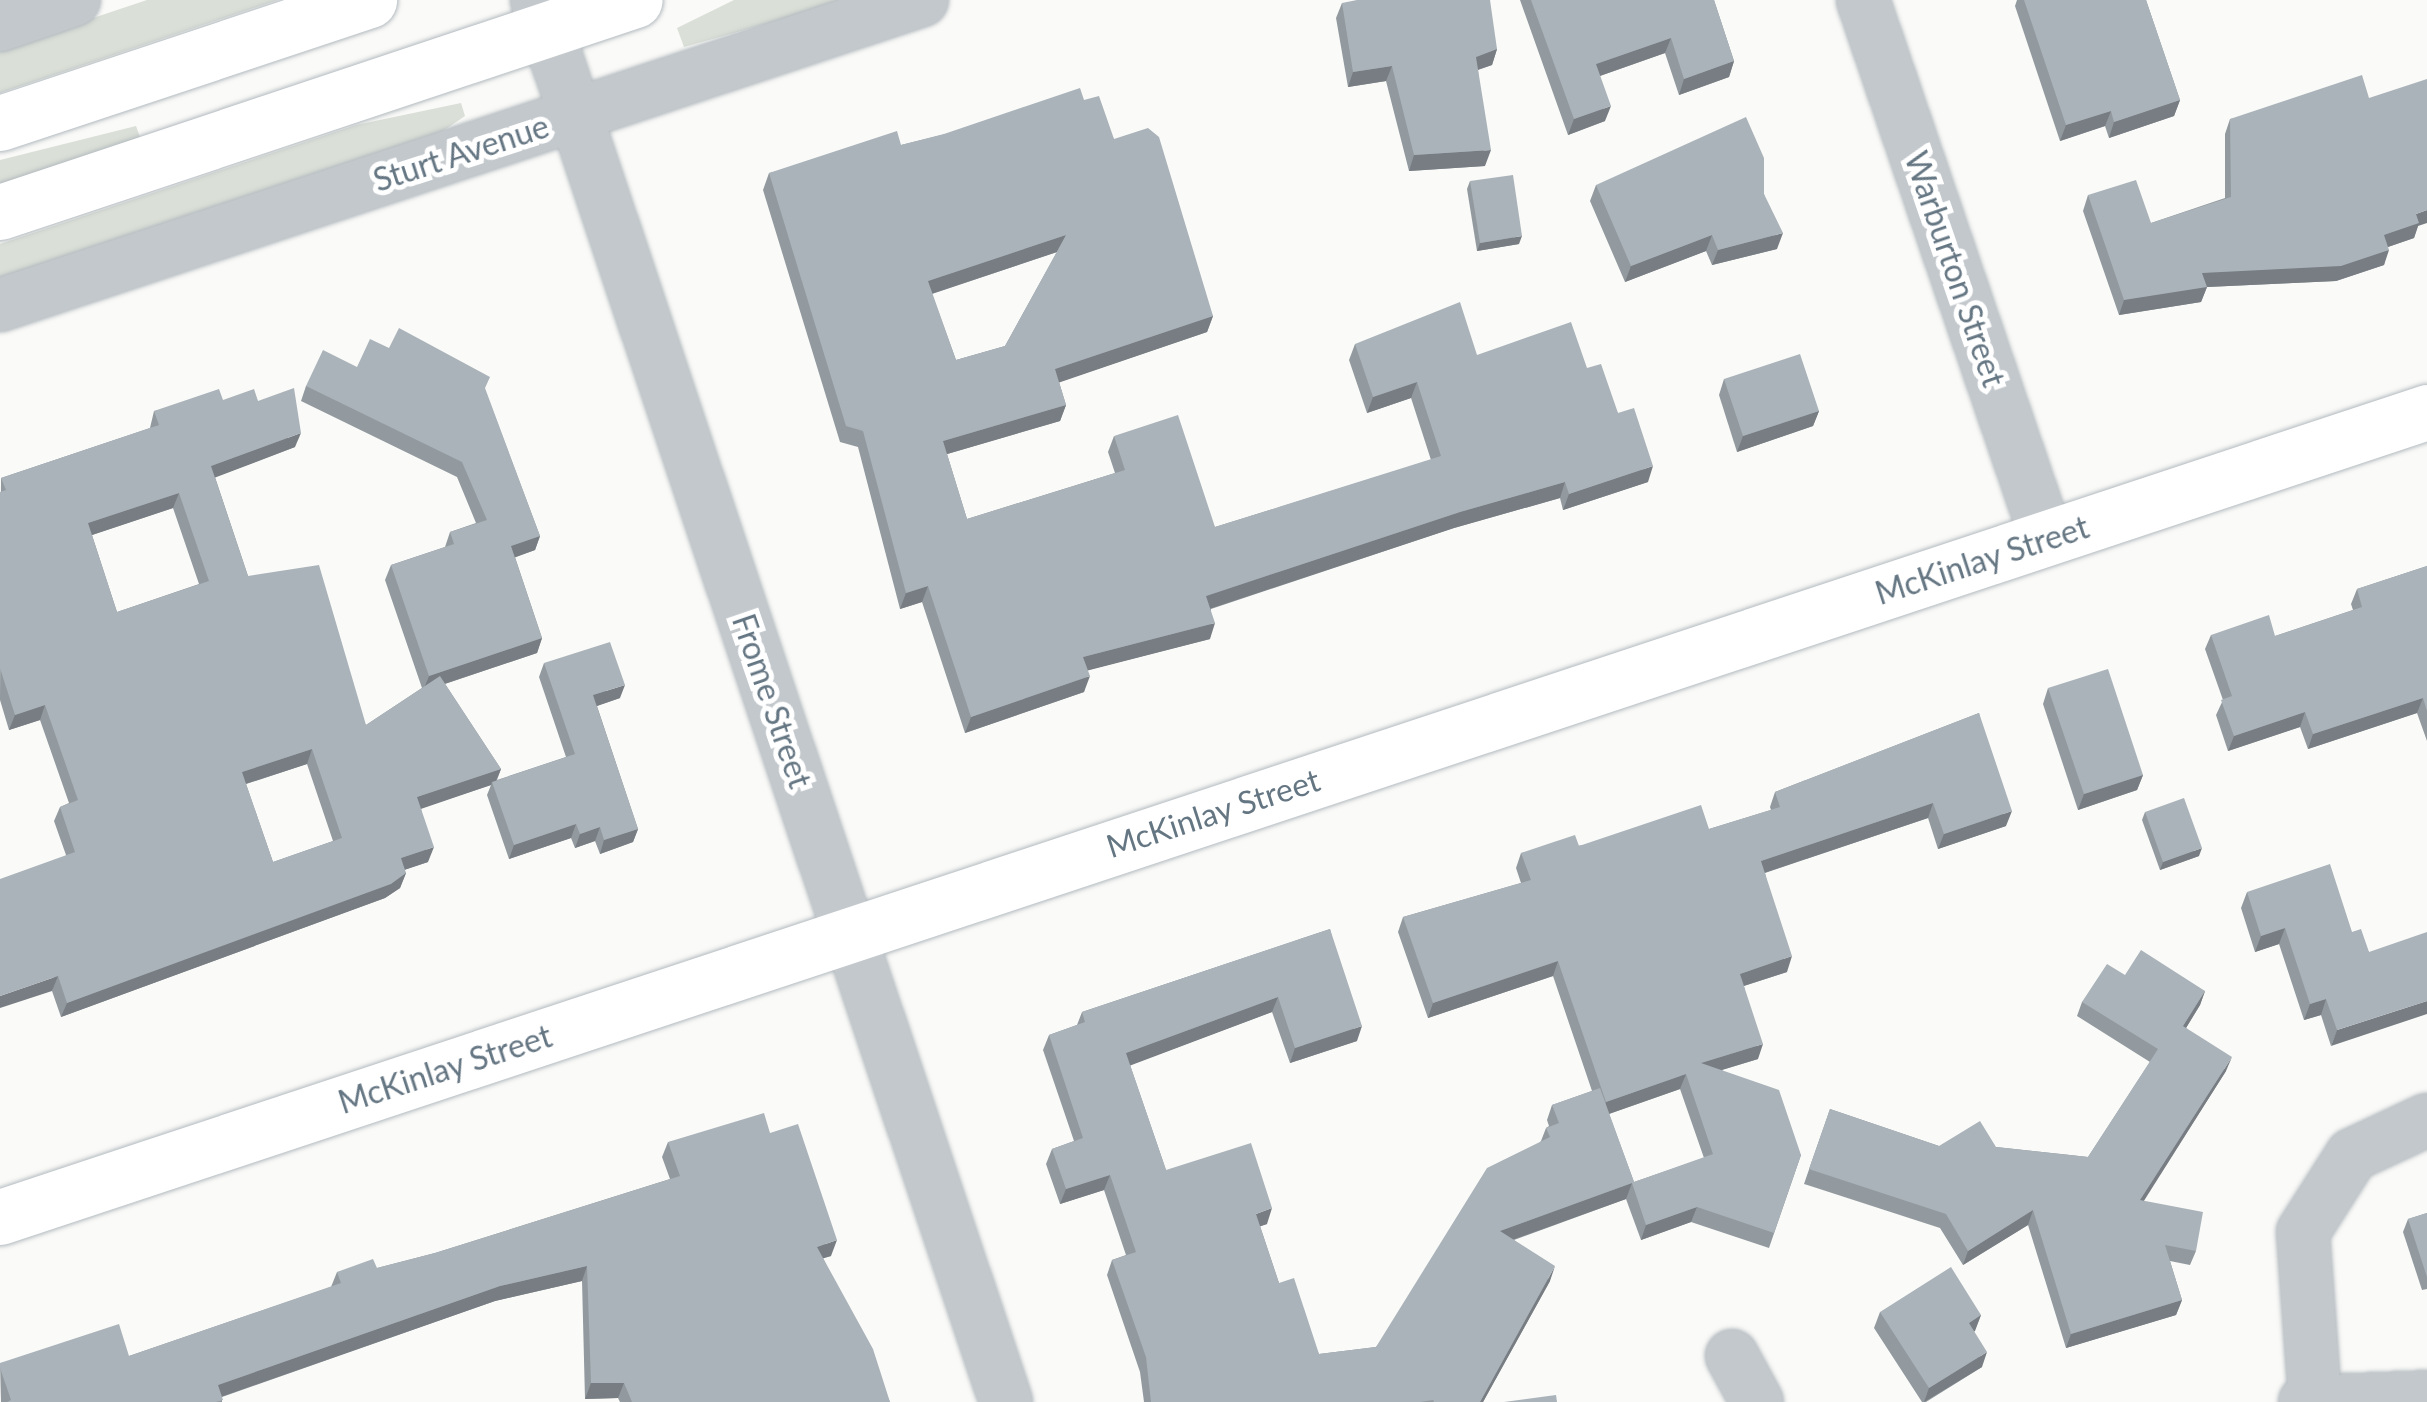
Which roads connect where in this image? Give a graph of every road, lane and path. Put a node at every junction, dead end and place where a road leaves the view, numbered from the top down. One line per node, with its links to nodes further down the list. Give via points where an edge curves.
1 (74, 0): 7 (street)
2 (370, 0): 9 (street)
3 (635, 0): 6 (street)
4 (922, 0): 8 (street, Sturt Avenue)
5 (1863, 0): 13 (street, Warburton Street)
6 (542, 15): 8 (street, Frome Street); 10 (street)
7 (0, 25)
8 (575, 116): 11 (street, Sturt Avenue); 14 (street, Frome Street)
9 (0, 123)
10 (0, 212)
11 (0, 305)
12 (2427, 412): 13 (street, McKinlay Street)
13 (2047, 539): 14 (street, McKinlay Street)
14 (849, 933): 16 (street, McKinlay Street); 20 (street, Frome Street)
15 (2427, 1120): 19 (street, via 2352,1155 2303,1232)
16 (0, 1217)
17 (1732, 1356): 21 (street)
18 (2427, 1397): 19 (street)
19 (2310, 1401)
20 (1006, 1402)
21 (1757, 1402)

